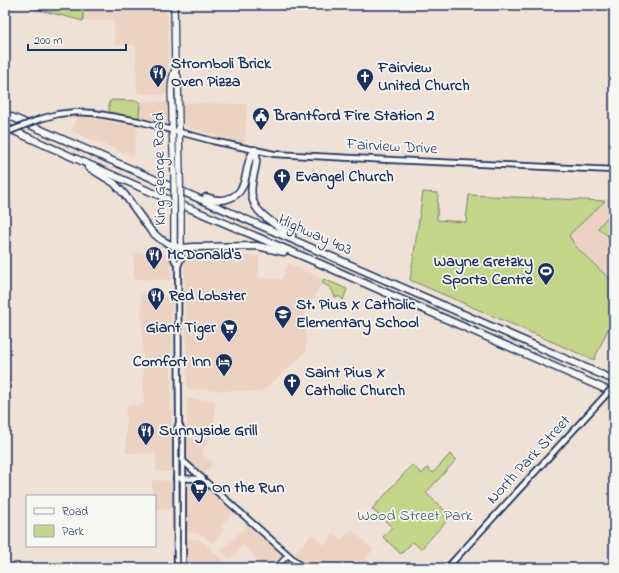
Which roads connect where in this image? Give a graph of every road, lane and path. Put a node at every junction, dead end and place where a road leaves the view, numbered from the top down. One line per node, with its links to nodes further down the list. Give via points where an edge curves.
1 (174, 5): 2 (main road, King George Road)
2 (175, 70): 5 (main road, King George Road, via 172,77); 6 (main road, King George Road, via 178,77)
3 (5, 114): 11 (highway, Highway 403)
4 (5, 127): 9 (highway, Highway 403)
5 (172, 129): 6 (main road, Fairview Drive); 7 (main road, Fairview Drive, bridge, via 131,119 76,112 40,119); 12 (main road, King George Road, bridge)
6 (180, 132): 8 (main road, Fairview Drive); 13 (main road, King George Road, bridge)
7 (5, 133)
8 (255, 150): 10 (main road, Fairview Drive, via 290,155); 11 (highway, via 250,156 242,187 234,197 213,200); 14 (highway, via 257,158 252,197 262,215 286,232)
9 (65, 153): 12 (highway, via 114,183 151,231 160,239); 15 (highway, Highway 403)
10 (614, 170)
11 (183, 191): 14 (highway, Highway 403)
12 (174, 245): 13 (highway); 16 (main road, King George Road, via 174,259)
13 (181, 248): 15 (highway, via 257,246 279,250); 16 (main road, King George Road)
14 (340, 260): 17 (highway, Highway 403)
15 (322, 264): 19 (highway, Highway 403)
16 (178, 266): 20 (main road, King George Road)
17 (614, 380)
18 (614, 386): 30 (main road, North Park Street, bridge)
19 (614, 393)
20 (179, 424): 21 (main road, King George Road, via 182,433); 22 (main road, King George Road, via 176,432)
21 (182, 460): 23 (main road, King George Road); 24 (main road)
22 (176, 478): 23 (main road); 26 (main road, King George Road)
23 (182, 478): 24 (main road); 27 (main road, King George Road)
24 (206, 482): 25 (main road)
25 (288, 555): 28 (street); 29 (main road)
26 (176, 568)
27 (183, 568)
28 (276, 568)
29 (303, 568)
30 (447, 568)

